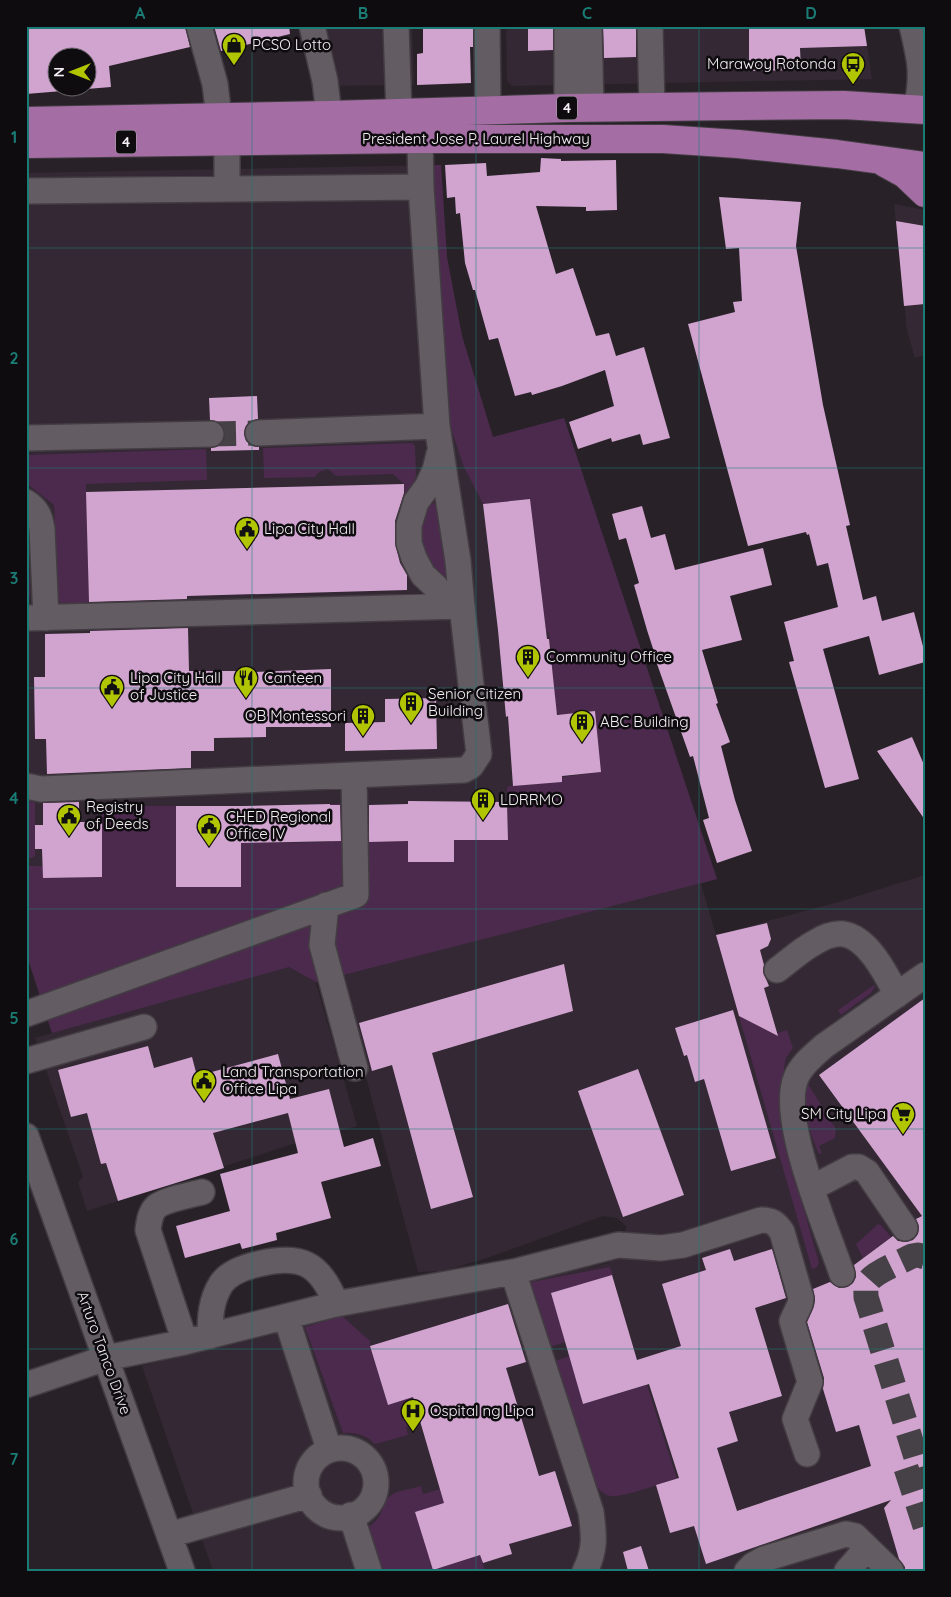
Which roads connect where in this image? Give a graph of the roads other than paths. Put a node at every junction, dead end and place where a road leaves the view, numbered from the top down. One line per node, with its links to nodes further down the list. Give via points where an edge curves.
1 (198, 26): 16 (street, via 215,84)
2 (312, 26): 14 (street, via 326,81)
3 (396, 26): 13 (street)
4 (487, 26): 12 (street)
5 (567, 26): 10 (street)
6 (589, 26): 10 (street)
7 (650, 26): 9 (street)
8 (912, 26): 11 (street, via 921,68)
9 (652, 107): 10 (highway, President Jose P. Laurel Highway / 4); 11 (highway, President Jose P. Laurel Highway / 4, via 844,105)
10 (579, 108): 12 (highway, President Jose P. Laurel Highway / 4)
11 (922, 109)
12 (488, 111): 13 (highway, President Jose P. Laurel Highway / 4)
13 (399, 113): 14 (highway, President Jose P. Laurel Highway / 4)
14 (329, 115): 16 (highway, President Jose P. Laurel Highway / 4)
15 (26, 121): 16 (highway, President Jose P. Laurel Highway / 4)
16 (223, 129): 17 (highway, President Jose P. Laurel Highway / 4); 18 (highway, President Jose P. Laurel Highway / 4); 22 (street)
17 (420, 139): 19 (highway, President Jose P. Laurel Highway / 4, via 664,139); 21 (street)
18 (26, 144)
19 (880, 160): 20 (highway, President Jose P. Laurel Highway / 4); 24 (highway, via 905,174)
20 (925, 166)
21 (421, 187): 22 (street); 28 (street)
22 (227, 189): 23 (street)
23 (26, 191)
24 (925, 193)
25 (258, 433): 28 (street)
26 (211, 434): 27 (street)
27 (26, 438)
28 (438, 438): 30 (street, via 458,561); 30 (street, via 435,470 416,502 409,525 409,542 423,575)
29 (26, 502): 31 (street, via 35,508 42,528)
30 (452, 606): 31 (street); 32 (street, via 479,754 464,770)
31 (36, 618)
32 (354, 775): 33 (street, via 41,789); 34 (street, via 356,895)
33 (26, 786)
34 (326, 905): 38 (street); 41 (street, via 322,945)
35 (777, 970): 37 (street, via 812,943 828,936 848,935 860,942 877,960)
36 (925, 975): 37 (street)
37 (897, 995): 43 (street, via 824,1046 796,1078 792,1101 794,1124)
38 (26, 1014)
39 (144, 1027): 40 (street)
40 (26, 1061)
41 (355, 1068)
42 (26, 1136): 52 (street, Arturo Tanco Drive)
43 (812, 1188): 45 (street, via 846,1169 859,1167 867,1172); 47 (street)
44 (202, 1192): 51 (street, via 156,1207 148,1230)
45 (905, 1228)
46 (513, 1272): 48 (street); 55 (street, via 618,1245 661,1248 683,1245 761,1220 777,1224 801,1298 792,1321 810,1382 795,1419); 62 (street, via 591,1512 594,1536 590,1560)
47 (842, 1274)
48 (336, 1304): 49 (street); 50 (street, via 317,1272 300,1262 274,1260 232,1273 222,1282 210,1315)
49 (286, 1317): 50 (street); 54 (street)
50 (210, 1336): 51 (street)
51 (185, 1342): 52 (street)
52 (106, 1358): 53 (street); 58 (street, Arturo Tanco Drive)
53 (26, 1385)
54 (329, 1449): 56 (street, via 313,1461 306,1479); 57 (street, via 349,1448 367,1458 374,1470 374,1496 362,1512)
55 (807, 1454)
56 (309, 1495): 57 (street, via 323,1514 343,1518); 58 (street)
57 (351, 1515): 61 (street)
58 (169, 1535): 60 (street, Arturo Tanco Drive)
59 (878, 1563): 63 (street, via 855,1536 846,1534 764,1559); 64 (street)
60 (182, 1571)
61 (369, 1571)
62 (584, 1571)
63 (748, 1571)
64 (847, 1571)

